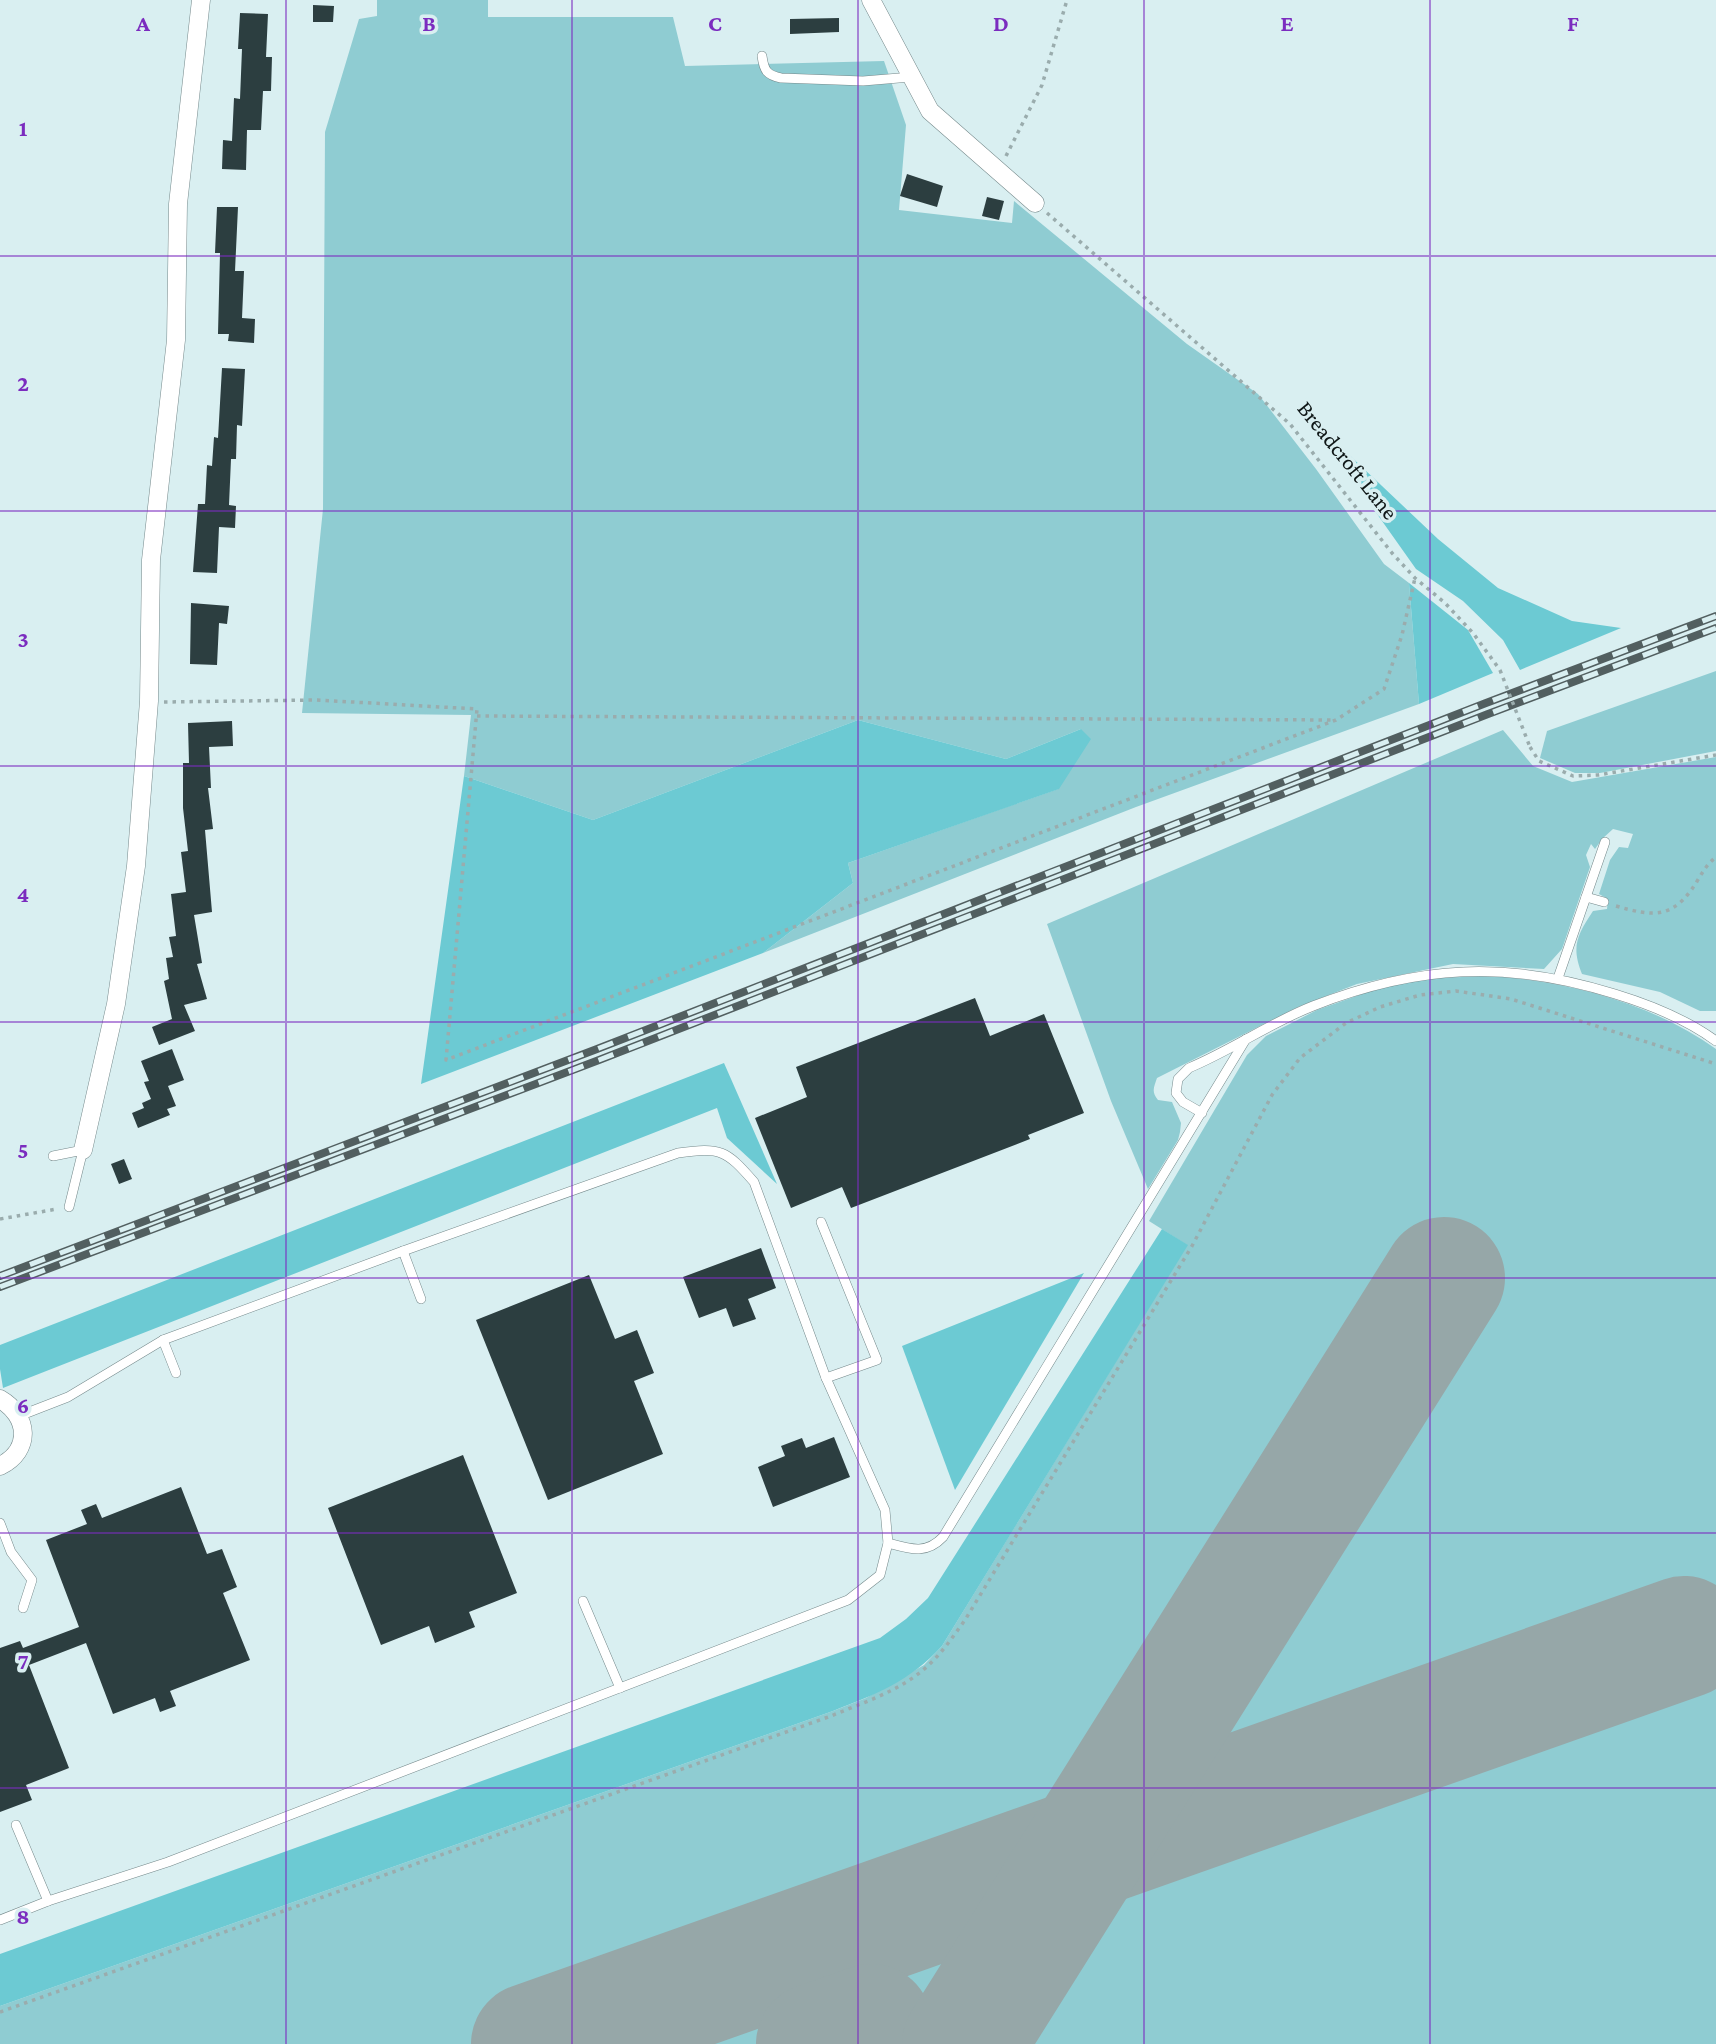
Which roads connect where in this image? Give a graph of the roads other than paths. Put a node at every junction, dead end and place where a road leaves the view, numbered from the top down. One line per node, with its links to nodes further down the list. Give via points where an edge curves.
1 (201, 0): 13 (street, via 178,204 176,340 151,560 149,701 136,866 116,1004)
2 (871, 0): 4 (street)
3 (762, 56): 4 (lane, via 764,70 781,78 863,81)
4 (911, 76): 5 (street, via 930,111)
5 (1035, 203)
6 (1605, 842): 7 (lane)
7 (1587, 897): 8 (lane); 9 (lane)
8 (1604, 902)
9 (1558, 978): 10 (lane, via 1500,971 1398,979 1312,1007); 11 (lane, via 1647,1005)
10 (1246, 1039): 12 (lane); 12 (lane, via 1189,1068 1178,1079 1179,1098)
11 (1716, 1041)
12 (1202, 1113): 26 (lane, via 943,1537 934,1547 921,1549)
13 (83, 1150): 14 (lane); 15 (lane)
14 (53, 1156)
15 (69, 1207)
16 (821, 1222): 21 (lane, via 877,1360)
17 (403, 1251): 18 (lane); 19 (lane); 21 (lane, via 678,1153 707,1149 733,1158 754,1182)
18 (421, 1299)
19 (163, 1340): 20 (lane); 23 (lane, via 68,1397)
20 (176, 1373)
21 (826, 1378): 26 (lane, via 885,1510)
22 (0, 1399): 23 (street)
23 (19, 1416): 24 (street, via 23,1439 19,1450)
24 (0, 1466)
25 (0, 1523): 28 (lane, via 11,1552 32,1580)
26 (888, 1544): 29 (lane, via 880,1575 848,1600)
27 (583, 1601): 29 (lane)
28 (23, 1608)
29 (620, 1688): 31 (lane, via 168,1862)
30 (16, 1825): 31 (lane)
31 (48, 1901): 32 (lane)
32 (0, 1920)

